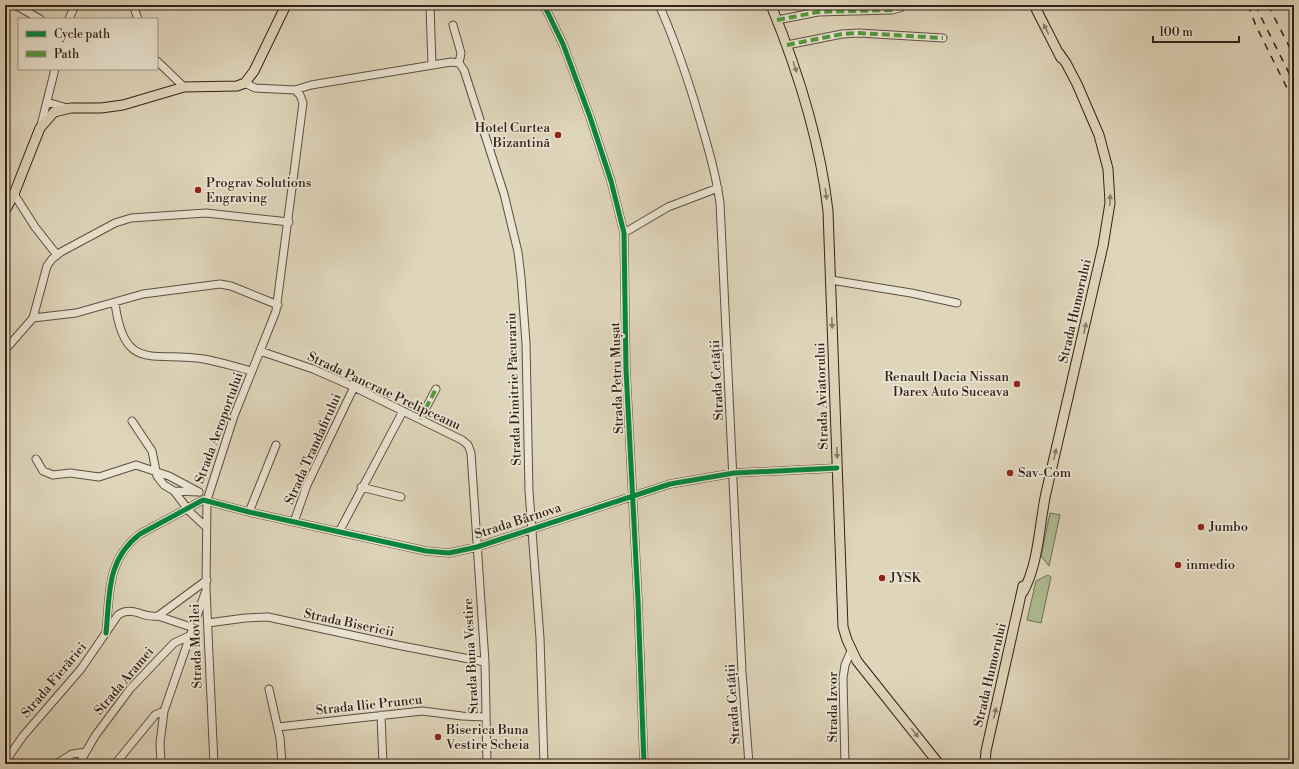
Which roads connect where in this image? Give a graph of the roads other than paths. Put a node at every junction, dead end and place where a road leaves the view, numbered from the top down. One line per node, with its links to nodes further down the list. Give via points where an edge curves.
1 (15, 5): 11 (street)
2 (75, 5): 12 (street)
3 (132, 5): 13 (street)
4 (286, 5): 22 (main road, via 257,65)
5 (430, 5): 20 (street)
6 (544, 5): 32 (street, Strada Petru Mușat, via 563,44 590,117 611,181)
7 (659, 5): 28 (street, Strada Cetății, via 680,57)
8 (771, 5): 14 (main road, Strada Aviatorului)
9 (901, 5): 14 (street, via 900,8 892,10 818,12)
10 (1034, 5): 94 (main road, Strada Humorului, one-way to 10, via 1023,584 1036,530 1041,520 1084,331 1108,216 1110,186 1107,160 1099,135 1066,63)
11 (38, 18)
12 (69, 18)
13 (138, 18)
14 (777, 20): 17 (main road, Strada Aviatorului)
15 (453, 25): 19 (street, Strada Dimitrie Păcurariu, via 461,53)
16 (943, 38): 17 (street, via 859,33)
17 (787, 45): 34 (main road, Strada Aviatorului, one-way to 34, via 799,78 824,181)
18 (158, 61): 23 (street)
19 (459, 63): 20 (street); 62 (street, Strada Dimitrie Păcurariu, via 464,70 494,162 518,252 526,343)
20 (432, 65): 24 (street)
21 (55, 70): 25 (street)
22 (245, 83): 23 (main road, via 228,87); 24 (street, via 255,88)
23 (184, 87): 26 (main road, via 123,105)
24 (295, 90): 31 (street, Strada Aeroportului, via 303,103)
25 (47, 102): 26 (street); 27 (street)
26 (67, 108): 27 (main road, via 54,112)
27 (40, 128): 29 (main road)
28 (718, 188): 32 (street, via 668,207); 51 (street, Strada Cetății)
29 (14, 194): 30 (main road); 33 (street)
30 (5, 211)
31 (289, 222): 33 (street, via 206,213 131,218 102,230); 37 (street, Strada Aeroportului)
32 (624, 233): 55 (street, Strada Petru Mușat, via 626,369)
33 (57, 255): 38 (street, via 47,266)
34 (831, 280): 36 (street); 49 (main road, Strada Aviatorului, one-way to 49)
35 (115, 303): 37 (street, via 143,294 220,284 231,286); 38 (street, via 76,313); 41 (street, Strada Aeroportului, via 126,343 136,352 161,358 204,359)
36 (957, 303)
37 (278, 306): 40 (street, Strada Aeroportului)
38 (33, 318): 39 (street)
39 (5, 350)
40 (260, 351): 41 (street, Strada Aeroportului); 42 (street, Strada Pancrate Prelipceanu, via 313,369)
41 (252, 371): 56 (street, Strada Aeroportului)
42 (354, 387): 44 (street, Strada Pancrate Prelipceanu); 60 (street, Strada Trandafirului, via 307,485)
43 (436, 389): 45 (street)
44 (404, 411): 45 (street, Strada Pancrate Prelipceanu); 52 (street)
45 (420, 419): 64 (street, Strada Pancrate Prelipceanu, via 462,440 470,448)
46 (132, 421): 50 (street, via 152,451)
47 (276, 445): 59 (street)
48 (36, 459): 50 (street, Strada Aeroportului, via 43,471 53,475 70,473 99,477 136,465)
49 (837, 468): 51 (street, Strada Bârnova); 72 (main road, Strada Aviatorului, via 841,614)
50 (156, 471): 53 (street, via 164,486); 54 (street, Strada Aeroportului)
51 (734, 473): 55 (street, Strada Bârnova, via 670,484); 91 (street, Strada Cetății, via 742,672)
52 (361, 487): 57 (street); 63 (street)
53 (174, 490): 54 (street, Strada Aeroportului); 58 (street)
54 (199, 492): 56 (street, Strada Aeroportului)
55 (633, 496): 62 (street, Strada Bârnova); 90 (street, Strada Petru Mușat)
56 (207, 497): 58 (street); 59 (street, Strada Bârnova); 61 (street, Strada Aeroportului)
57 (401, 497)
58 (187, 508): 61 (street); 70 (street, via 140,534 119,556 110,583)
59 (249, 512): 60 (street, Strada Bârnova)
60 (294, 522): 63 (street, Strada Bârnova)
61 (206, 526): 65 (street, Strada Movilei)
62 (532, 528): 64 (street, Strada Bârnova); 89 (street, Strada Dimitrie Păcurariu)
63 (339, 532): 64 (street, Strada Bârnova, via 441,554)
64 (477, 547): 73 (street, Strada Buna Vestire)
65 (207, 580): 66 (street, Strada Movilei); 67 (street)
66 (206, 589): 68 (street, Strada Movilei); 69 (street)
67 (158, 616): 69 (street); 70 (street, via 152,617 131,610 124,612 118,615)
68 (208, 623): 73 (street, Strada Bisericii, via 268,617); 85 (street, Strada Movilei)
69 (194, 628): 71 (street)
70 (106, 633): 80 (street, Strada Fierăriei, via 81,669 23,736)
71 (191, 635): 75 (street); 79 (street, Strada Aramei, via 174,643 153,664 108,717)
72 (851, 651): 92 (street, Strada Izvor, via 843,678); 93 (main road, Strada Aviatorului, one-way to 93, via 869,678)
73 (485, 662): 77 (street, Strada Buna Vestire)
74 (270, 689): 78 (street)
75 (164, 711): 83 (street, via 155,715); 84 (street, via 160,742)
76 (381, 715): 77 (street, Strada Ilie Pruncu, via 427,711); 78 (street, Strada Ilie Pruncu); 87 (street)
77 (486, 717): 88 (street, Strada Buna Vestire)
78 (278, 727): 86 (street)
79 (85, 752): 81 (street, via 72,754); 82 (street, Strada Aramei)
80 (5, 762)
81 (56, 764)
82 (79, 764)
83 (115, 764)
84 (161, 764)
85 (214, 764)
86 (282, 764)
87 (382, 764)
88 (487, 764)
89 (544, 764)
90 (644, 764)
91 (749, 764)
92 (845, 764)
93 (939, 764)
94 (984, 764)

